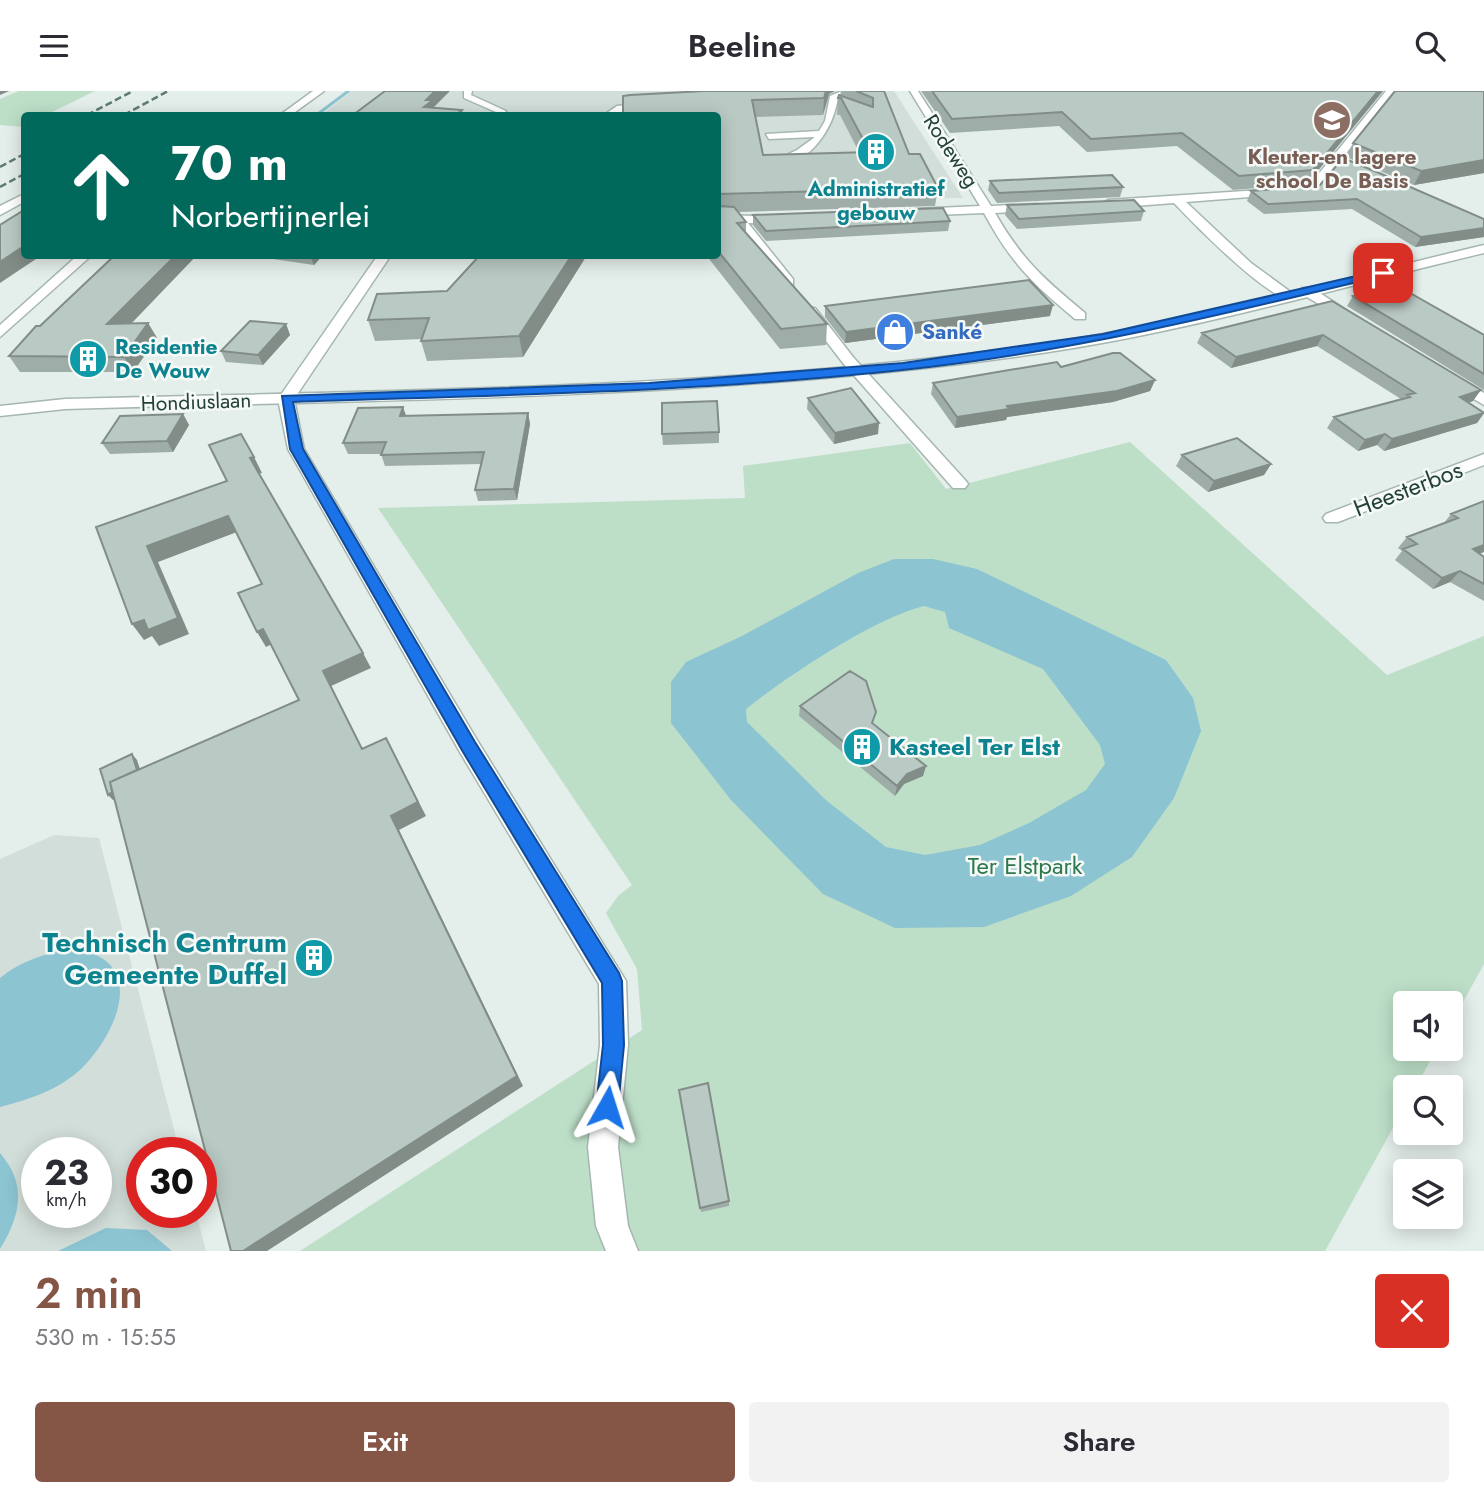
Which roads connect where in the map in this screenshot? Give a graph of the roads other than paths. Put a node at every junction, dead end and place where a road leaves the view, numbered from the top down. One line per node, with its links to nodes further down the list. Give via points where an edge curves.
1 (319, 91): 9 (street)
2 (468, 91): 10 (lane, via 467,96)
3 (850, 91): 7 (lane, via 834,96)
4 (1391, 91): 14 (street)
5 (914, 92): 21 (street, Rodeweg)
6 (659, 104): 11 (lane)
7 (833, 104): 8 (lane); 12 (lane, via 832,118)
8 (845, 109)
9 (289, 112)
10 (501, 112)
11 (613, 112)
12 (821, 134): 13 (lane); 16 (lane)
13 (769, 136)
14 (1337, 160): 15 (street); 18 (street, via 1311,190)
15 (1349, 165)
16 (771, 166)
17 (21, 199): 22 (street)
18 (1178, 201): 19 (street); 31 (street, via 1246,267)
19 (1096, 204)
20 (1042, 207): 21 (street)
21 (988, 209): 23 (street); 32 (street, Rodeweg, via 1010,250 1032,276)
22 (0, 211)
23 (904, 213)
24 (721, 219): 25 (street)
25 (738, 219): 26 (street); 35 (street)
26 (799, 219)
27 (1484, 249): 30 (street, Hondiuslaan)
28 (82, 259): 34 (street)
29 (381, 259): 37 (street)
30 (1307, 291): 31 (street, Hondiuslaan); 33 (street)
31 (1287, 296): 35 (street, Hondiuslaan, via 1080,342)
32 (1080, 316)
33 (1368, 328)
34 (0, 333)
35 (860, 371): 37 (street, Hondiuslaan, via 649,387); 43 (street)
36 (1437, 371): 38 (street)
37 (286, 399): 39 (street, Hondiuslaan); 45 (street, via 296,449 612,981 614,1045 603,1147 612,1226)
38 (1484, 400)
39 (112, 404): 40 (street, Hondiuslaan); 41 (street, Hondiuslaan)
40 (0, 411)
41 (0, 422)
42 (1484, 459): 44 (street, Heesterbos)
43 (959, 484)
44 (1332, 518)
45 (622, 1251)

